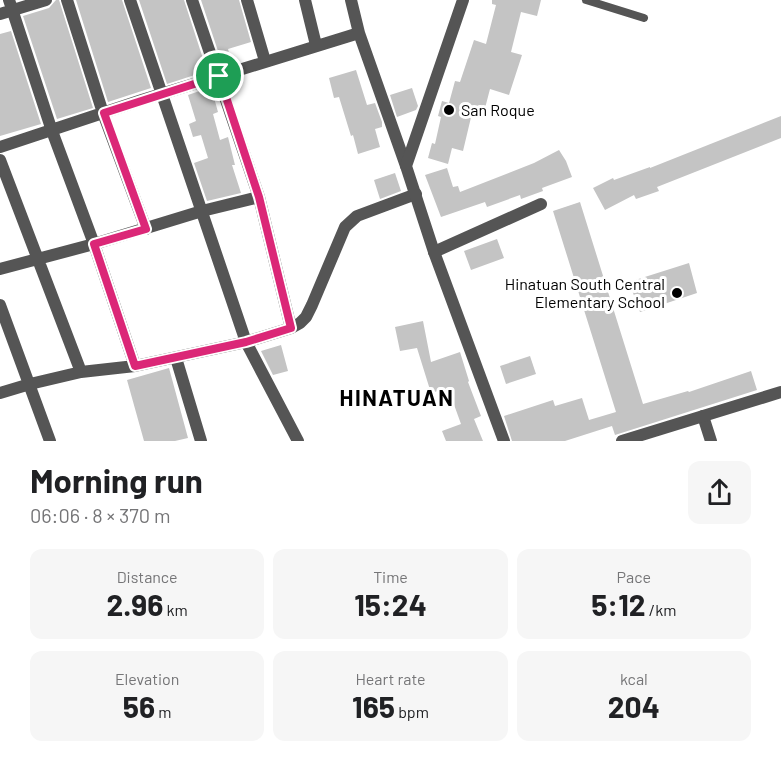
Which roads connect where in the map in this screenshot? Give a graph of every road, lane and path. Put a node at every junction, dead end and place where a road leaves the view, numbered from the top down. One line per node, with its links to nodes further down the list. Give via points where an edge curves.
1 (46, 0): 10 (street)
2 (67, 0): 17 (street)
3 (130, 0): 16 (street)
4 (192, 0): 15 (street)
5 (246, 0): 14 (street)
6 (305, 0): 13 (street)
7 (351, 0): 12 (street)
8 (463, 0): 21 (street)
9 (586, 0): 11 (lane)
10 (7, 8): 18 (street)
11 (644, 18)
12 (358, 33): 13 (street); 21 (street)
13 (316, 45): 14 (street)
14 (265, 61): 15 (street)
15 (219, 76): 16 (street); 23 (street)
16 (162, 95): 17 (street); 25 (street)
17 (104, 113): 18 (street); 26 (street)
18 (52, 131): 19 (street); 27 (street)
19 (0, 147)
20 (0, 160): 29 (street)
21 (406, 166): 22 (street)
22 (416, 194): 28 (street); 32 (street, via 350,221 306,317)
23 (259, 197): 25 (street); 32 (street)
24 (541, 204): 28 (street)
25 (202, 211): 26 (street); 33 (street)
26 (146, 229): 27 (street)
27 (94, 244): 29 (street); 35 (street)
28 (434, 252): 44 (street)
29 (38, 259): 30 (street); 36 (street)
30 (0, 269)
31 (0, 305): 37 (street)
32 (291, 328): 33 (street)
33 (246, 342): 34 (street); 43 (street)
34 (176, 358): 35 (street); 42 (street)
35 (135, 366): 36 (street)
36 (81, 372): 37 (street)
37 (30, 384): 39 (street); 41 (street)
38 (781, 392): 40 (street)
39 (0, 393)
40 (703, 416): 45 (street); 46 (street)
41 (50, 441)
42 (201, 441)
43 (298, 441)
44 (504, 441)
45 (623, 441)
46 (711, 441)

